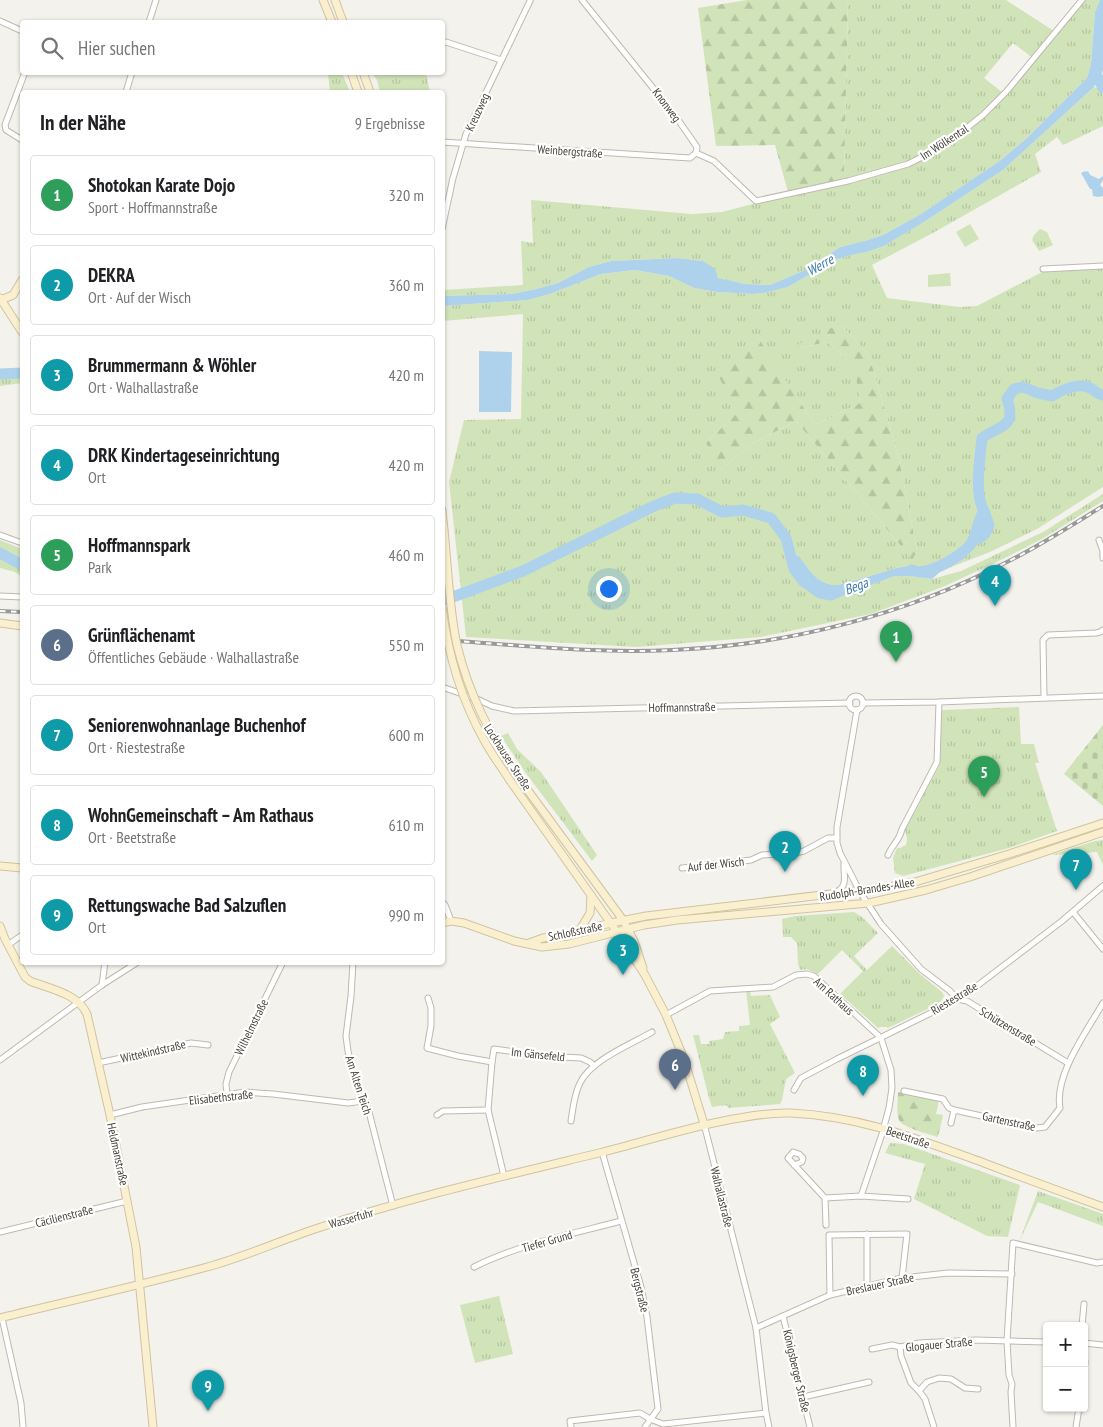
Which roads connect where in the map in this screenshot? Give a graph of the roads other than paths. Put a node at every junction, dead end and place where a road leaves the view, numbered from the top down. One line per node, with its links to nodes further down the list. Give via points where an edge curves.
1 (156, 0): 7 (street)
2 (323, 0): 8 (main road)
3 (335, 0): 9 (main road)
4 (582, 0): 24 (street, Knonweg, via 674,114 696,147)
5 (1082, 0): 24 (street, Im Wölkental, via 983,115 958,136 908,164 756,201 719,165)
6 (530, 1): 13 (street, Kreuzweg)
7 (150, 20)
8 (331, 20)
9 (343, 20)
10 (0, 21): 11 (street)
11 (20, 30)
12 (445, 42): 13 (street)
13 (501, 60): 23 (street, Kreuzweg)
14 (24, 75): 21 (street, via 4,125)
15 (131, 75): 18 (street)
16 (351, 75): 19 (main road)
17 (363, 75): 20 (main road)
18 (127, 90)
19 (357, 90)
20 (369, 90)
21 (20, 139)
22 (445, 142): 23 (street, Weinbergstraße)
23 (464, 144): 24 (street, Weinbergstraße, via 690,158); 25 (street, Kreuzweg)
24 (696, 153)
25 (445, 215)
26 (1103, 266): 27 (street)
27 (1042, 269)
28 (20, 283): 29 (main road, via 13,295)
29 (0, 299): 30 (main road)
30 (20, 329)
31 (0, 535): 34 (street)
32 (445, 540): 64 (main road, Lockhauser Straße, bridge, via 457,645 484,720 518,777)
33 (1099, 540): 35 (street)
34 (20, 543)
35 (1103, 558)
36 (0, 596): 37 (street)
37 (20, 597)
38 (0, 623): 39 (main road)
39 (20, 626)
40 (445, 626): 60 (main road, Lockhauser Straße, bridge, via 453,666 483,739)
41 (1103, 630): 44 (street, via 1048,635 1043,640)
42 (445, 688): 47 (street, Hoffmannstraße, via 514,711)
43 (1103, 696): 44 (street)
44 (1044, 698): 46 (street)
45 (863, 702): 46 (street); 47 (street, via 856,696); 48 (street, via 862,708)
46 (938, 702): 52 (street, via 937,762 899,840)
47 (850, 703): 48 (street)
48 (857, 710): 51 (street)
49 (1103, 823): 58 (main road, Rudolph-Brandes-Allee, via 915,882)
50 (1103, 832): 61 (main road, Rudolph-Brandes-Allee, via 970,877)
51 (836, 838): 53 (street); 56 (street, Auf der Wisch, via 828,838 795,854 762,855 751,860)
52 (888, 855)
53 (844, 862): 58 (street); 59 (street, via 844,885)
54 (0, 866): 55 (main road)
55 (20, 868)
56 (682, 868)
57 (1103, 886): 63 (street, Riestestraße)
58 (860, 892): 59 (main road, Rudolph-Brandes-Allee); 61 (street)
59 (834, 894): 64 (main road, Rudolph-Brandes-Allee)
60 (591, 895): 67 (main road, Lockhauser Straße); 70 (main road, via 590,914)
61 (869, 903): 69 (main road, Rudolph-Brandes-Allee, via 677,920); 83 (street, Schützenstraße, via 881,924 921,968)
62 (445, 905): 65 (street)
63 (1073, 912): 75 (street); 83 (street, Riestestraße)
64 (623, 920): 67 (main road, Schloßstraße); 69 (main road, Walhallastraße)
65 (451, 922): 66 (main road, Schloßstraße); 73 (main road, Schloßstraße)
66 (445, 923)
67 (611, 923): 70 (main road, Schloßstraße); 71 (main road, Walhallastraße)
68 (0, 926): 74 (main road)
69 (629, 929): 71 (main road, Schloßstraße); 80 (main road, Walhallastraße)
70 (579, 931): 73 (main road, Schloßstraße)
71 (617, 932): 73 (main road, Schloßstraße, via 554,946); 80 (main road, Walhallastraße)
72 (20, 936): 74 (street)
73 (528, 943)
74 (8, 945): 84 (main road, via 25,977)
75 (1103, 949)
76 (104, 965): 81 (street)
77 (134, 965): 81 (street)
78 (282, 965): 97 (street, Wilhelmstraße, via 229,1072)
79 (353, 965): 98 (street, Am Alten Teich, via 346,1036 352,1070)
80 (644, 975): 86 (main road, Walhallastraße)
81 (102, 986): 84 (street)
82 (428, 998): 91 (street, via 431,1026 426,1048)
83 (957, 999): 88 (street, Riestestraße); 92 (street, Schützenstraße, via 966,1001)
84 (79, 1003): 90 (street); 93 (main road, Heldmanstraße, via 87,1014)
85 (1103, 1003): 92 (street, Gartenstraße)
86 (666, 1015): 88 (street, Am Rathaus, via 710,991 773,986 796,975 807,974 814,976); 105 (main road, Walhallastraße, via 684,1059)
87 (652, 1032): 94 (street)
88 (881, 1038): 95 (street, Riestestraße, via 801,1078); 106 (street, Am Rathaus, via 891,1070 892,1088)
89 (208, 1045): 93 (street, Wittekindstraße, via 191,1043)
90 (0, 1060)
91 (492, 1062): 94 (street, Im Gänsefeld, via 494,1048 581,1058); 99 (street)
92 (1068, 1062): 100 (street, Gartenstraße, via 1058,1098 1060,1108 1042,1128)
93 (98, 1063): 101 (main road, Heldmanstraße)
94 (594, 1066): 103 (street, via 576,1091)
95 (794, 1090)
96 (904, 1091): 100 (street, Gartenstraße, via 942,1100)
97 (227, 1094): 98 (street, Elisabethstraße, via 254,1092 348,1102); 101 (street, Elisabethstraße, via 142,1106)
98 (363, 1098): 114 (street, Am Alten Teich)
99 (488, 1110): 102 (street, via 443,1111); 109 (street)
100 (954, 1110): 104 (street)
101 (110, 1115): 113 (main road, Heldmanstraße)
102 (438, 1115)
103 (571, 1121)
104 (951, 1123)
105 (704, 1124): 106 (main road, Beetstraße, via 786,1113 835,1117); 107 (main road, Wasserfuhr); 131 (street, Walhallastraße)
106 (884, 1128): 110 (street, Am Rathaus); 115 (main road, Beetstraße)
107 (602, 1152): 109 (main road, Wasserfuhr); 116 (street, Bergstraße)
108 (794, 1166): 111 (street)
109 (504, 1176): 114 (main road, Wasserfuhr)
110 (862, 1196): 111 (street); 112 (street)
111 (825, 1198): 117 (street)
112 (908, 1199)
113 (128, 1201): 118 (street, Cäcilienstraße); 124 (main road, Heldmanstraße)
114 (393, 1206): 124 (main road, Wasserfuhr, via 315,1229 221,1263)
115 (1103, 1207)
116 (621, 1221): 121 (street, Tiefer Grund, via 538,1243); 144 (street, Bergstraße, via 647,1317 658,1409)
117 (826, 1225)
118 (0, 1232)
119 (867, 1234): 123 (street, via 907,1234); 125 (street); 126 (street, via 829,1235)
120 (1103, 1262): 122 (street, via 1013,1243)
121 (474, 1267)
122 (1012, 1274): 123 (street, Breslauer Straße, via 948,1273); 132 (street)
123 (902, 1278): 125 (street, Breslauer Straße)
124 (140, 1285): 129 (main road, Wasserfuhr); 146 (main road, Heldmanstraße)
125 (868, 1285): 126 (street, Breslauer Straße)
126 (830, 1295): 128 (street, Breslauer Straße)
127 (1084, 1304): 130 (street)
128 (783, 1316): 131 (street, Breslauer Straße); 141 (street, Königsberger Straße)
129 (1, 1318): 145 (street)
130 (1082, 1322)
131 (756, 1328): 143 (street, Walhallastraße)
132 (1007, 1341): 133 (street, Glogauer Straße); 136 (street, Glogauer Straße, via 919,1343); 152 (street)
133 (1043, 1342)
134 (1088, 1344): 135 (street)
135 (1103, 1345)
136 (900, 1348): 137 (street, Glogauer Straße, via 892,1345); 140 (street, via 911,1383)
137 (872, 1349)
138 (869, 1382): 141 (street)
139 (978, 1388): 140 (street, via 965,1388 951,1379 939,1378 927,1382)
140 (919, 1390): 151 (street)
141 (803, 1397): 150 (street, Königsberger Straße)
142 (1078, 1412): 153 (street)
143 (766, 1413): 144 (street, via 663,1424); 149 (street, Walhallastraße)
144 (650, 1419): 147 (street, via 640,1413 570,1421); 148 (street, Bergstraße)
145 (24, 1427)
146 (153, 1427)
147 (571, 1427)
148 (645, 1427)
149 (769, 1427)
150 (810, 1427)
151 (934, 1427)
152 (1013, 1427)
153 (1076, 1427)

